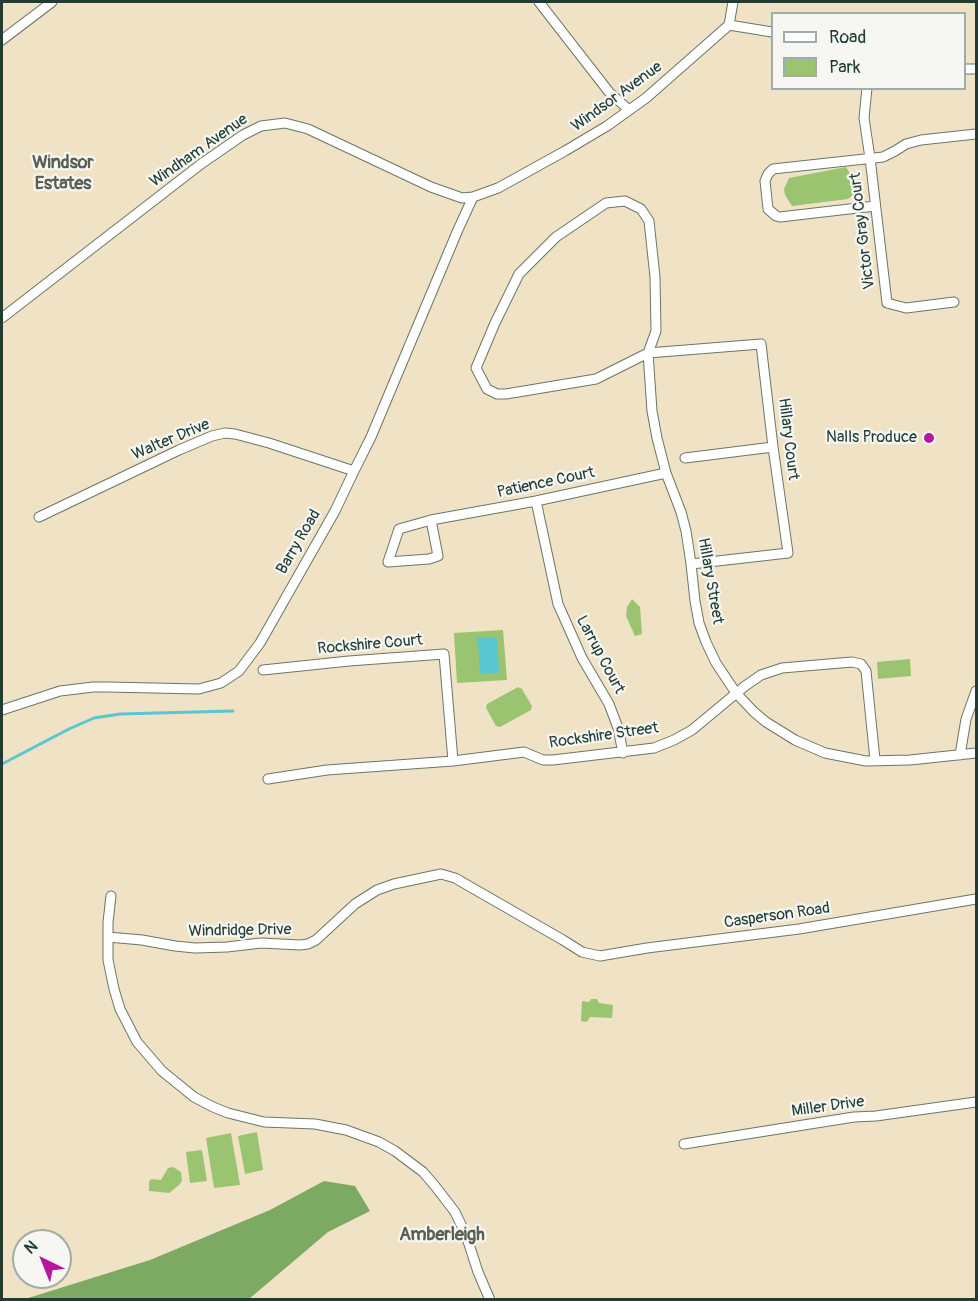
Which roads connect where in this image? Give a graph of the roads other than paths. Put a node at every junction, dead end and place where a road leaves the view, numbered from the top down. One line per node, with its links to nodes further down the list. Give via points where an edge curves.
1 (52, 2): 6 (street)
2 (539, 2): 8 (street, via 609,92)
3 (733, 2): 4 (street)
4 (729, 25): 5 (street); 8 (street, Windsor Avenue)
5 (771, 32)
6 (2, 39)
7 (867, 90): 10 (street, Victor Gray Court, via 864,118)
8 (629, 110): 11 (street, Windsor Avenue, via 565,152)
9 (976, 134): 10 (street, via 921,140 883,157)
10 (870, 158): 12 (street, Victor Gray Court); 12 (street, via 773,169 765,181 766,203 776,216 784,218)
11 (473, 197): 14 (street, Windham Avenue, via 462,198 431,188 308,129 285,123 267,125 243,135 201,164); 18 (street, Barry Road)
12 (875, 206): 13 (street, Victor Gray Court, via 887,303 906,308)
13 (954, 302)
14 (2, 318)
15 (648, 353): 15 (street, Hillary Street, via 596,379 506,394 487,389 476,368 519,274 556,237 606,203 625,201 641,208 649,221 656,331); 16 (street, Hillary Court, via 760,344); 19 (street, Hillary Street, via 652,411)
16 (773, 447): 17 (street); 23 (street, Hillary Court, via 788,553)
17 (685, 458)
18 (354, 471): 21 (street, Walter Drive, via 269,443 225,434 179,450); 27 (street, Barry Road, via 260,643 230,679 199,689 107,687 60,691)
19 (666, 473): 20 (street, Patience Court); 23 (street, Hillary Street, via 681,512)
20 (536, 501): 22 (street, Patience Court); 28 (street, Larrup Court, via 558,604 582,658 609,704)
21 (39, 517)
22 (431, 520): 22 (street, Patience Court, via 399,529 388,562 438,556)
23 (691, 564): 26 (street, Hillary Street, via 699,622 721,672)
24 (263, 670): 32 (street, Rockshire Court, via 444,654)
25 (976, 691): 30 (street)
26 (736, 693): 28 (street, Rockshire Street, via 702,723 674,740); 31 (street, Hillary Street, via 766,722 795,740 839,757); 31 (street, Rockshire Street, via 761,675 782,668 861,664 866,671)
27 (2, 710)
28 (623, 753): 32 (street, Rockshire Street, via 543,760 524,752)
29 (976, 753): 30 (street, Hillary Street)
30 (960, 755): 31 (street, Hillary Street)
31 (875, 760)
32 (453, 761): 33 (street, Rockshire Street, via 327,770)
33 (268, 779)
34 (111, 896): 36 (street)
35 (976, 899): 37 (street, Casperson Road, via 604,956)
36 (108, 937): 37 (street, Windridge Drive, via 195,948 308,944 377,890 441,874 455,878); 40 (street, via 110,970 120,1009 137,1042 162,1071 194,1097 228,1113 264,1122 346,1130 395,1151 423,1172 454,1212)
37 (582, 952)
38 (976, 1102): 39 (street, Miller Drive)
39 (684, 1144)
40 (490, 1299)

